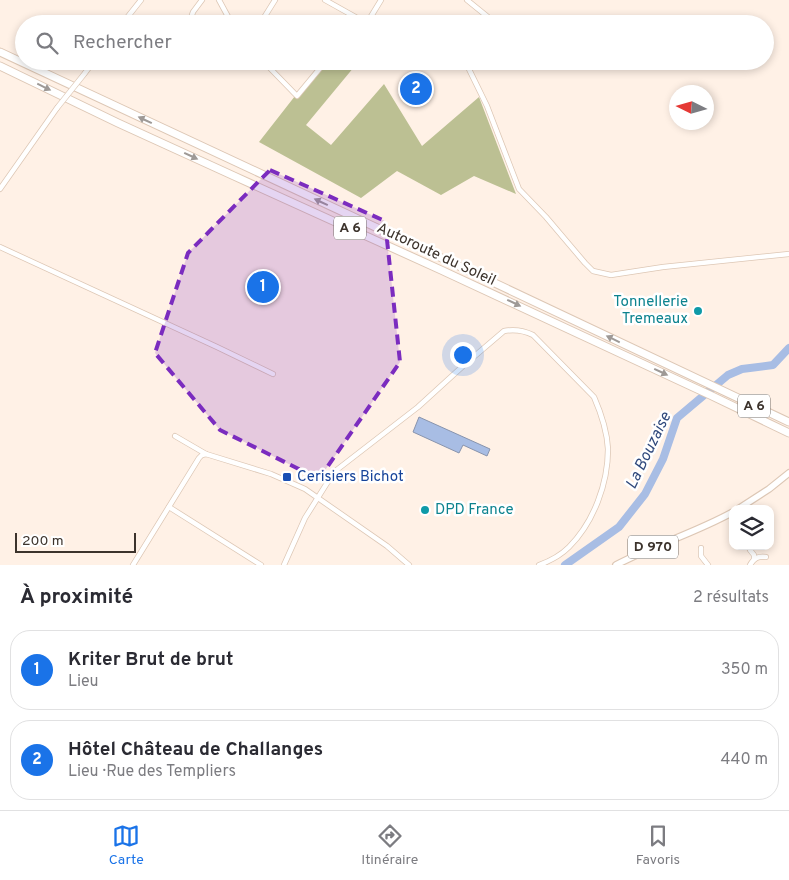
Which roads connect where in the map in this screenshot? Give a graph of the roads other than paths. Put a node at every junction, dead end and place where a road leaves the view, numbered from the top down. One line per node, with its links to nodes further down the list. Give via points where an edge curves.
1 (141, 0): 8 (street)
2 (202, 0): 9 (street)
3 (219, 0): 10 (street)
4 (275, 0): 11 (street)
5 (325, 0): 12 (street)
6 (381, 0): 13 (street)
7 (467, 0): 14 (street)
8 (129, 15)
9 (192, 15)
10 (227, 15)
11 (266, 15)
12 (349, 15)
13 (373, 15)
14 (486, 15)
15 (0, 52): 16 (highway, Autoroute du Soleil / A 6, one-way to 15)
16 (15, 59)
17 (0, 66): 28 (highway, Autoroute du Soleil / A 6, one-way to 28)
18 (39, 70): 27 (highway, Autoroute du Soleil / A 6, one-way to 18)
19 (87, 70): 23 (street, bridge)
20 (272, 70): 21 (street, via 297,96)
21 (319, 70)
22 (470, 70): 25 (street, via 488,106 520,189 593,271 611,275)
23 (0, 189)
24 (0, 247): 26 (street)
25 (789, 254)
26 (273, 374)
27 (789, 422)
28 (775, 427): 29 (highway, Autoroute du Soleil / A 6); 31 (highway)
29 (789, 433)
30 (175, 436): 32 (street)
31 (789, 438)
32 (206, 454): 34 (street, via 278,477); 36 (street, via 202,455)
33 (789, 473): 35 (main road)
34 (317, 498): 44 (street, via 304,518); 45 (street); 46 (street, via 334,472 418,407 504,331 523,331 533,335 594,397 606,429 608,448 601,490 584,529 568,547)
35 (744, 505)
36 (169, 507): 42 (street); 43 (street)
37 (729, 514): 47 (main road, D 970)
38 (701, 548): 48 (street)
39 (750, 550): 41 (street)
40 (766, 557): 41 (street)
41 (754, 559): 49 (street)
42 (133, 565)
43 (261, 565)
44 (284, 565)
45 (409, 565)
46 (540, 565)
47 (616, 565)
48 (708, 565)
49 (750, 565)

